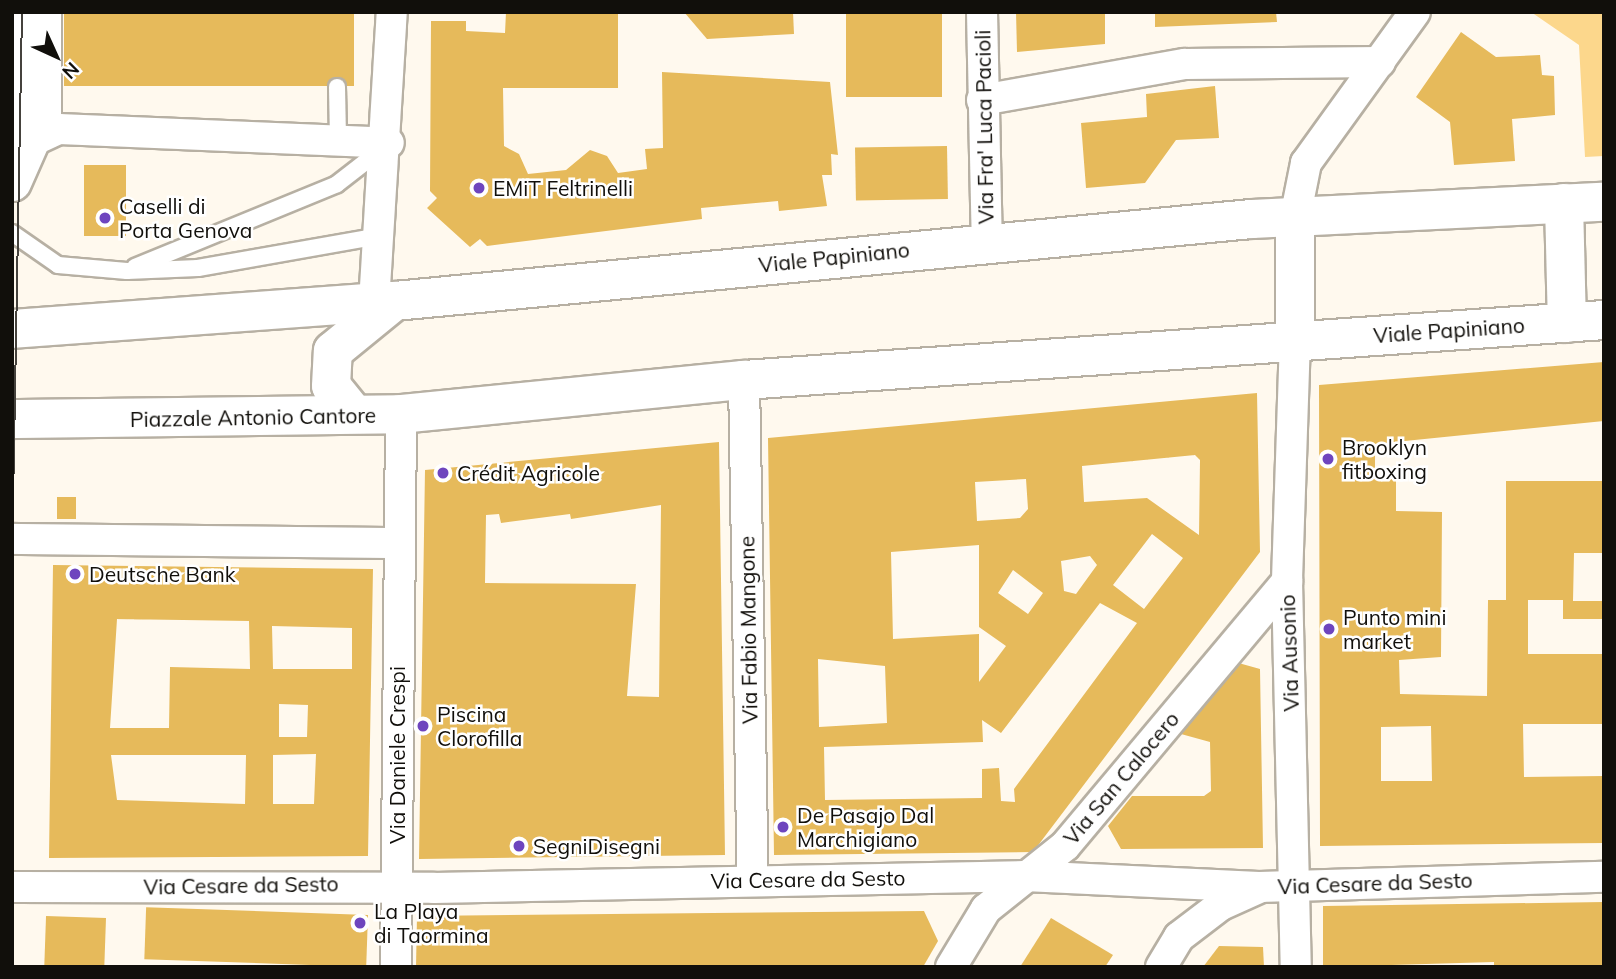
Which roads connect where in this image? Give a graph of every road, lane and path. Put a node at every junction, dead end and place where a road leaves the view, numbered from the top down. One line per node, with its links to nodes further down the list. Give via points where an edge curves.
1 (14, 12): 9 (street)
2 (42, 12): 9 (street, via 42,114)
3 (392, 12): 11 (street)
4 (982, 12): 8 (street, Via Fra' Luca Pacioli)
5 (1415, 12): 6 (street)
6 (1380, 62): 8 (street, via 1185,64); 15 (street, via 1306,163)
7 (337, 87): 10 (lane)
8 (982, 100): 18 (street, Via Fra' Luca Pacioli)
9 (24, 134): 10 (street, via 59,129); 12 (street)
10 (338, 137): 11 (street)
11 (389, 143): 17 (street); 19 (lane, via 337,184)
12 (12, 182)
13 (1604, 202): 14 (main road, Viale Papiniano)
14 (1563, 203): 15 (main road, Viale Papiniano); 21 (main road)
15 (1296, 218): 18 (main road, Viale Papiniano); 23 (main road)
16 (12, 233): 19 (lane, via 58,265)
17 (380, 236): 19 (lane, via 198,268); 20 (street)
18 (987, 242): 20 (main road, Viale Papiniano)
19 (127, 271)
20 (384, 302): 22 (main road); 25 (main road, via 333,351 331,386)
21 (1586, 321): 23 (main road, Viale Papiniano)
22 (12, 329)
23 (1294, 339): 24 (main road, Viale Papiniano); 30 (street, Via Ausonio)
24 (744, 380): 26 (main road, Viale Papiniano); 33 (street, Via Fabio Mangone)
25 (354, 414): 26 (main road, Piazzale Antonio Cantore); 27 (main road, Piazzale Antonio Cantore)
26 (401, 414): 29 (street, Piazzale Antonio Cantore)
27 (12, 419)
28 (12, 539): 29 (street)
29 (396, 543): 34 (street, Via Daniele Crespi)
30 (1287, 581): 31 (street, Via San Calocero, via 1065,846); 35 (street, Via Ausonio)
31 (1025, 876): 33 (street, Via Cesare da Sesto); 37 (street, Via Cesare da Sesto); 39 (street, Via San Calocero, via 986,909)
32 (1604, 877): 35 (street, Via Cesare da Sesto)
33 (753, 879): 34 (street, Via Cesare da Sesto)
34 (397, 884): 36 (street, Via Cesare da Sesto); 38 (street, Via Daniele Crespi)
35 (1294, 884): 37 (street, Via Cesare da Sesto); 41 (street, Via Ausonio)
36 (12, 887)
37 (1259, 887): 40 (street, via 1221,905 1179,937)
38 (396, 967)
39 (951, 967)
40 (1161, 967)
41 (1296, 967)

